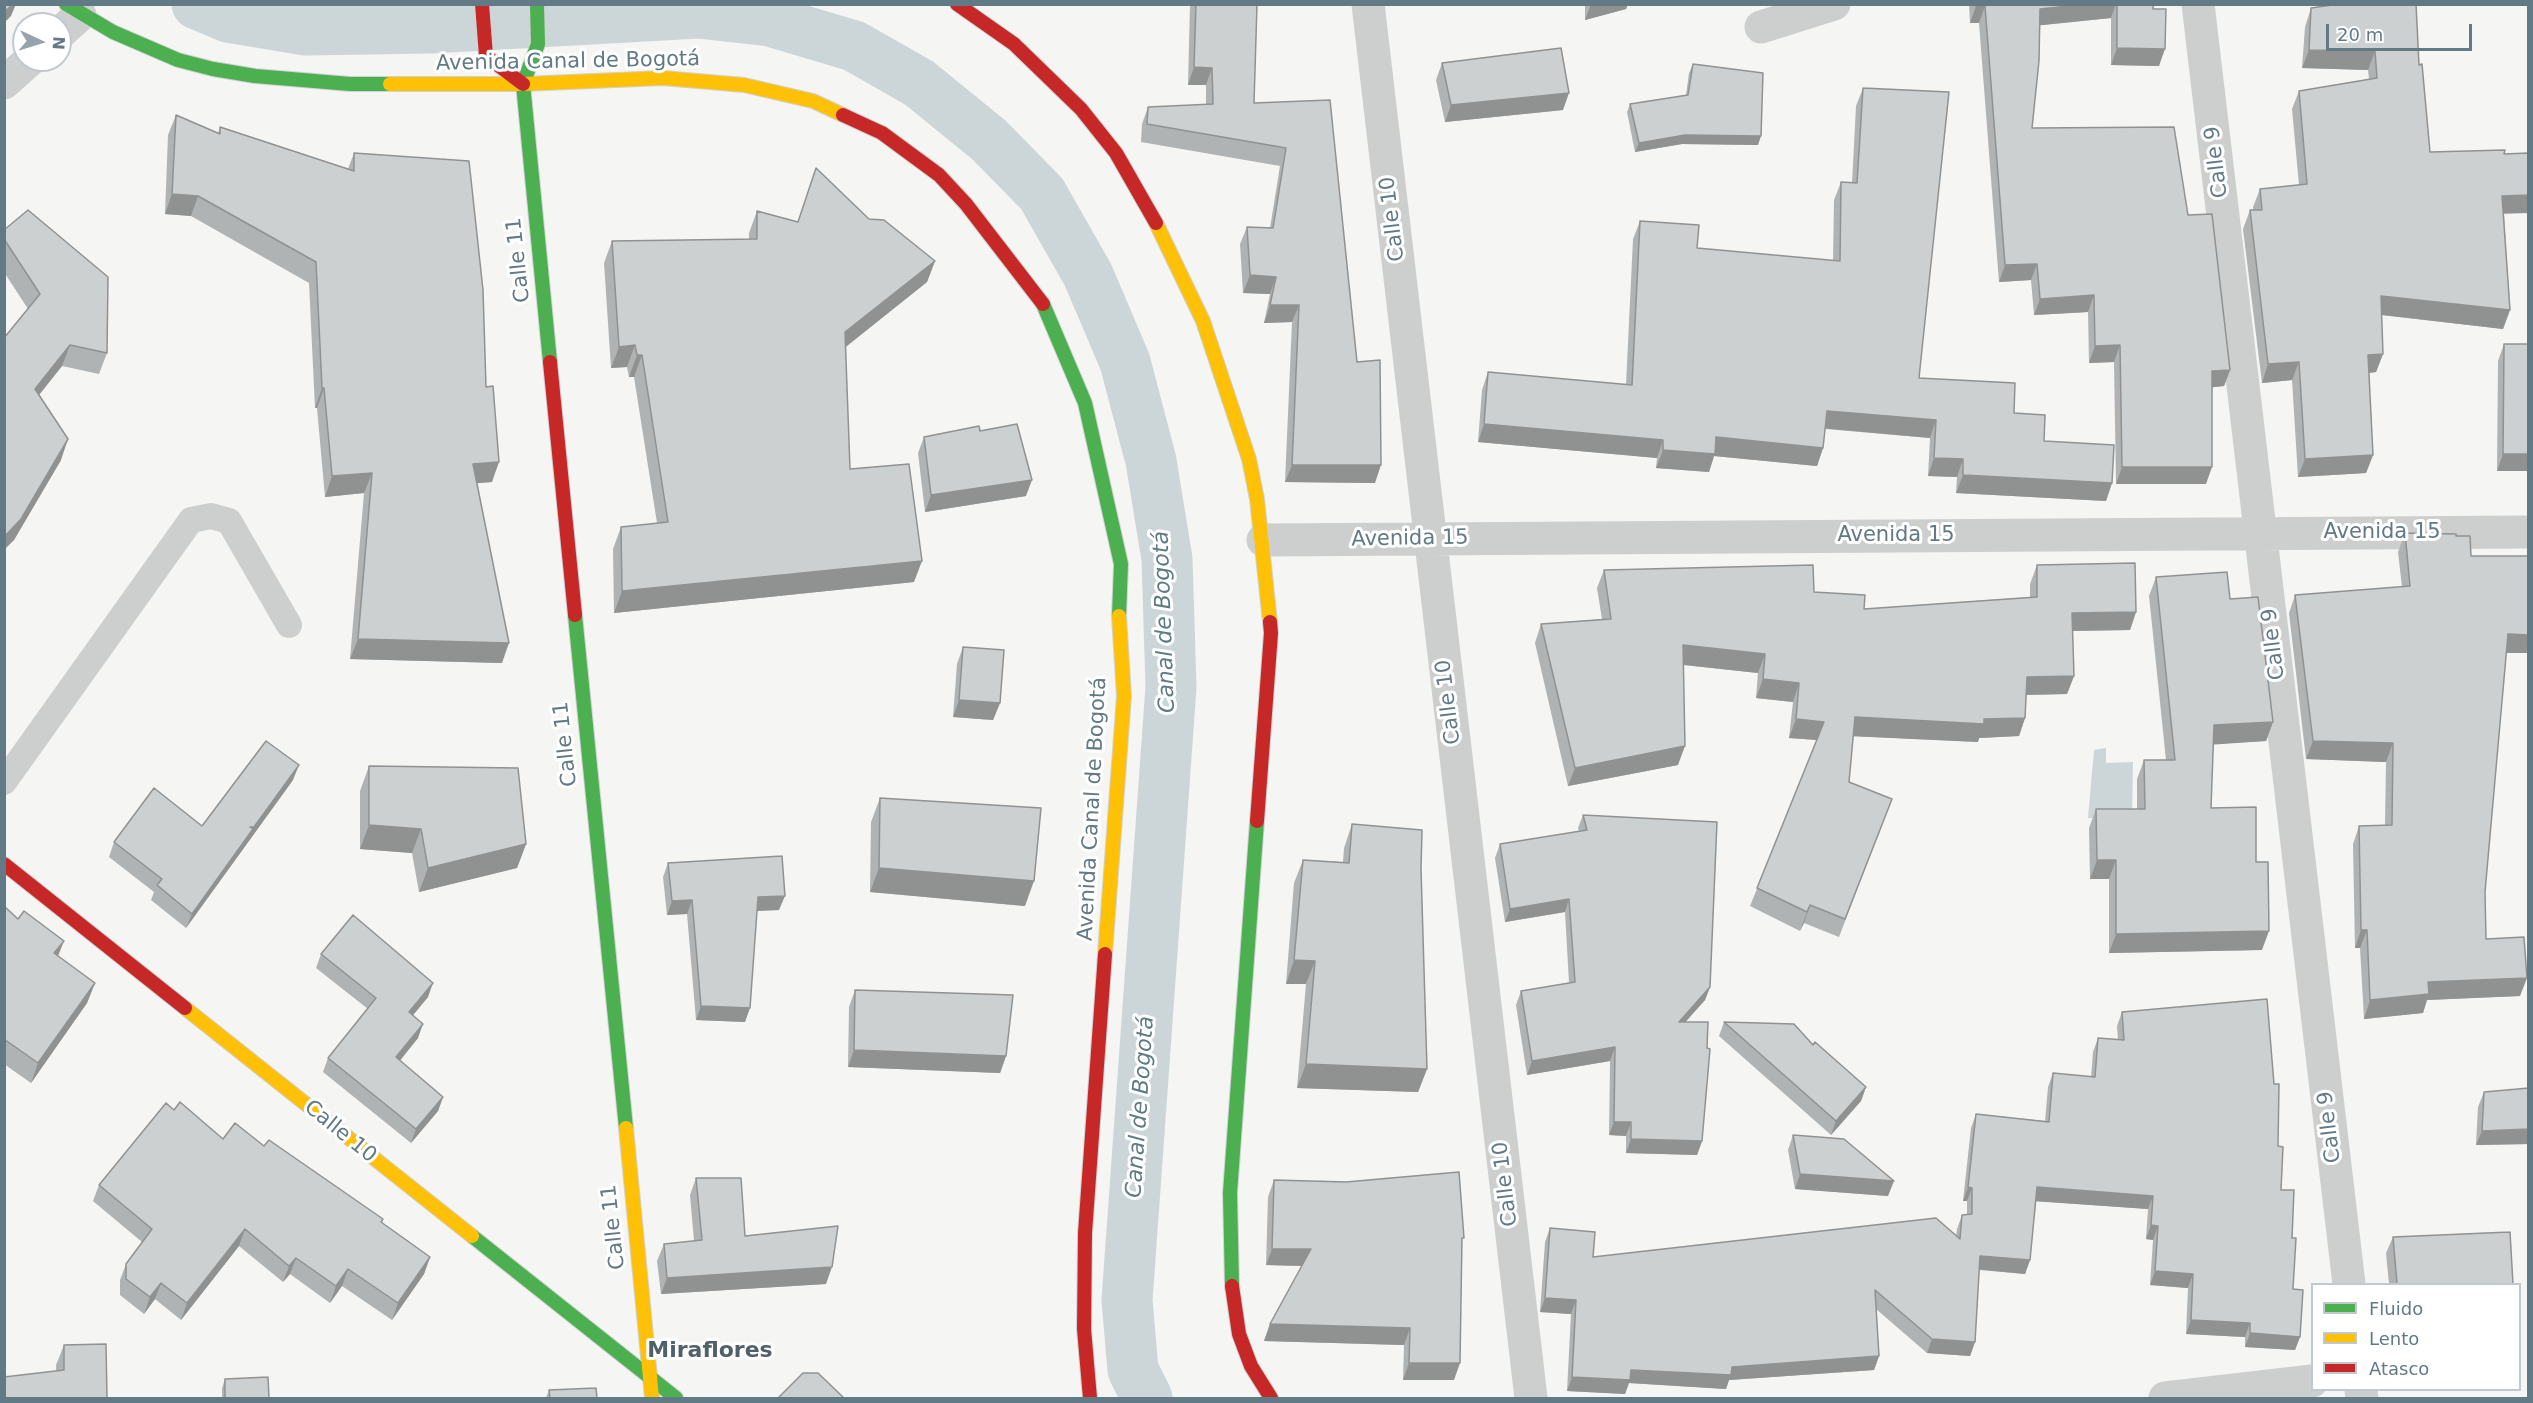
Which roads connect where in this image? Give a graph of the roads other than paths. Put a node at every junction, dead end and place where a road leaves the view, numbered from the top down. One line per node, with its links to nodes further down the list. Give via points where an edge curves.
1 (482, 4): 11 (main road, via 486,56)
2 (537, 4): 11 (main road, Calle 11, via 538,44)
3 (957, 4): 15 (main road, via 1014,45 1082,109 1116,153 1147,206 1203,321 1249,459)
4 (1368, 4): 14 (street, Calle 10)
5 (1834, 4): 8 (street)
6 (2198, 4): 13 (street, Calle 9)
7 (72, 18): 11 (main road, Avenida Canal de Bogotá, via 178,60 255,76 350,84)
8 (1761, 27)
9 (16, 72): 10 (street)
10 (4, 83)
11 (523, 84): 20 (main road, Calle 11); 24 (main road, Avenida Canal de Bogotá, via 699,80 782,92 840,112 882,133 939,175 1047,310 1085,403 1121,564 1119,619 1124,696 1085,1233 1084,1329)
12 (2529, 532): 13 (street, Avenida 15)
13 (2261, 534): 14 (street, Avenida 15); 19 (street, Calle 9)
14 (1430, 538): 15 (street, Avenida 15); 26 (street, Calle 10)
15 (1263, 540): 25 (main road, via 1271,633 1230,1193 1232,1285 1239,1334 1251,1366)
16 (289, 625): 17 (lane, via 229,521 211,516 192,520)
17 (4, 782)
18 (4, 864): 20 (main road, Calle 10)
19 (2349, 1283)
20 (650, 1379): 22 (main road, Calle 11); 23 (main road, Calle 10)
21 (2311, 1381): 27 (street)
22 (652, 1398)
23 (676, 1398)
24 (1090, 1398)
25 (1271, 1398)
26 (1531, 1398)
27 (2165, 1398)

